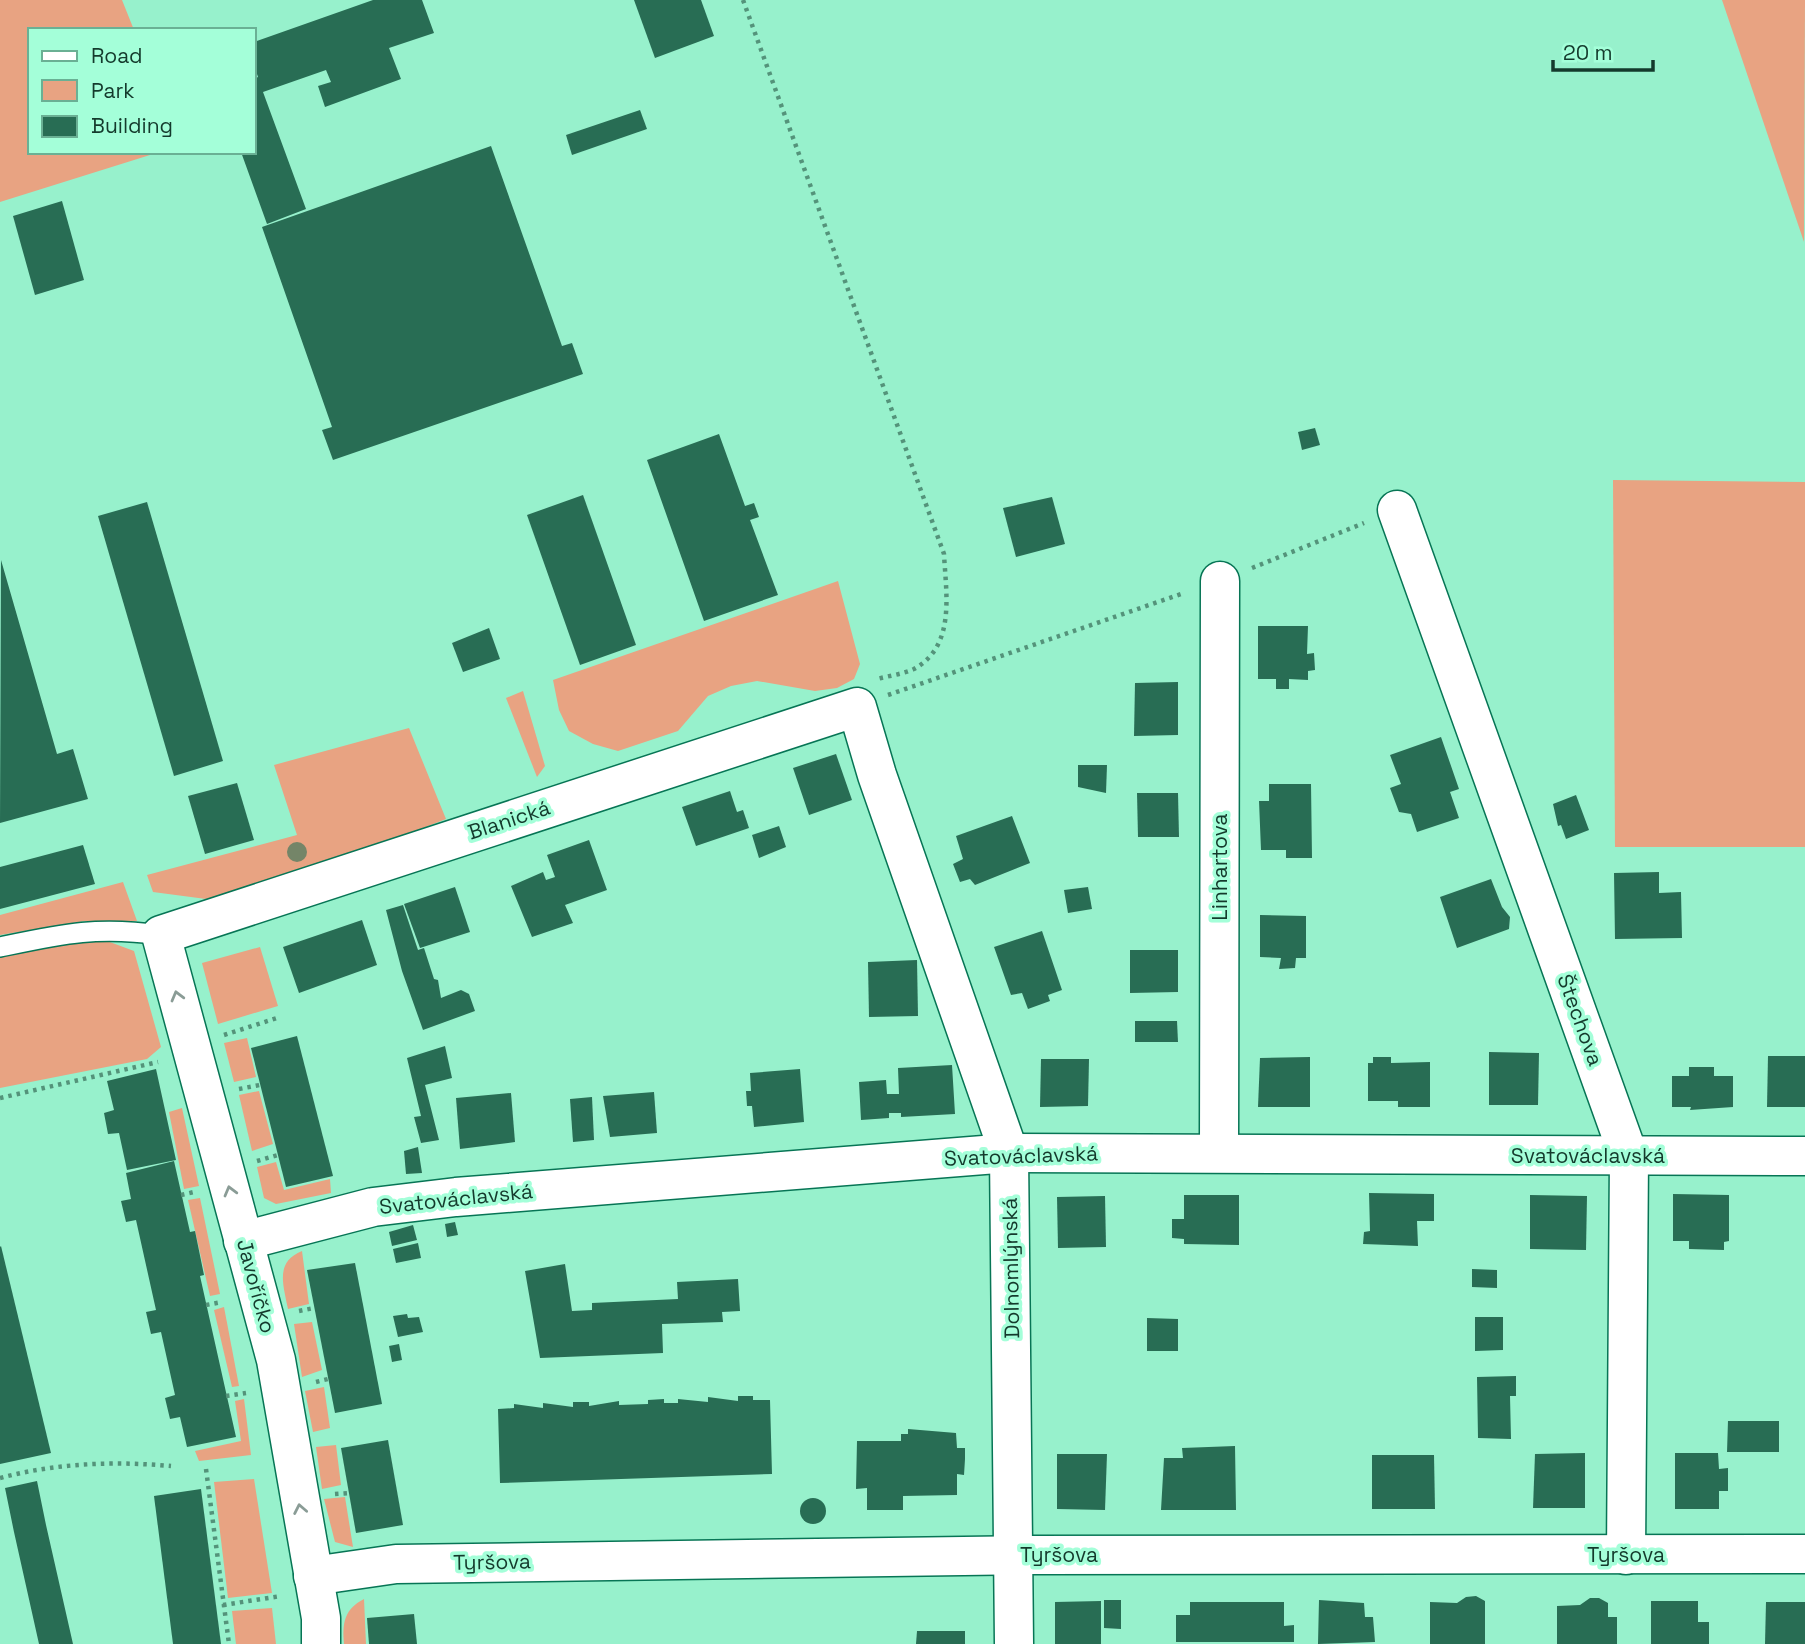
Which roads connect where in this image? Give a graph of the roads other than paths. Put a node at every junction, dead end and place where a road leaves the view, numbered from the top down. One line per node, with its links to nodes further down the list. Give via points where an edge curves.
1 (1397, 510): 9 (street, Štechova)
2 (1220, 581): 7 (street, Linhartova)
3 (863, 695): 4 (street, Blanická); 6 (street, Dolnomlýnská, via 877,775)
4 (161, 935): 5 (lane, via 83,930); 10 (street, Javoříčko, one-way to 4)
5 (0, 947)
6 (1009, 1153): 7 (street, Svatováclavská); 10 (street, Svatováclavská, via 456,1197 373,1207); 12 (street, Dolnomlýnská)
7 (1219, 1153): 9 (street, Svatováclavská)
8 (1805, 1156): 9 (street, Svatováclavská)
9 (1629, 1157): 13 (street, Štechova)
10 (243, 1241): 14 (street, Javoříčko, one-way to 10, via 276,1360)
11 (1805, 1554): 13 (street, Tyršova)
12 (1014, 1555): 13 (street, Tyršova); 14 (street, Tyršova, via 396,1563); 16 (street, Dolnomlýnská)
13 (1626, 1555)
14 (298, 1586): 15 (street, Javoříčko, via 321,1618)
15 (321, 1644)
16 (1014, 1644)

